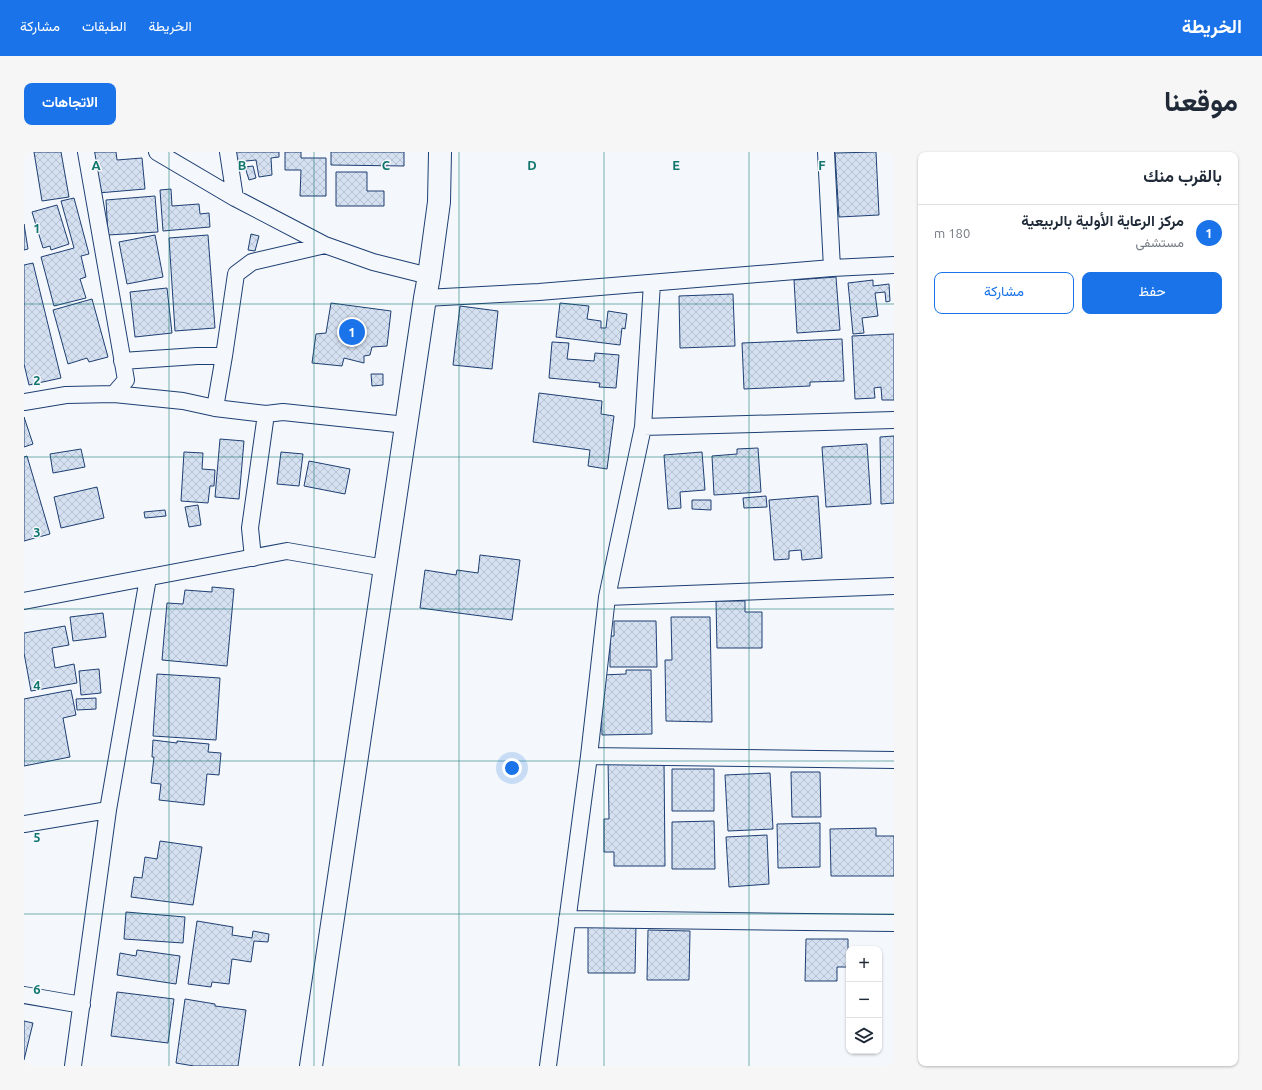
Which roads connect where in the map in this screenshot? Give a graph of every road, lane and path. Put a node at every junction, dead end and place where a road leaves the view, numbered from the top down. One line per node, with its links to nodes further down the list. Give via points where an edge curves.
1 (86, 152): 14 (street)
2 (157, 152): 6 (street)
3 (228, 152): 6 (street)
4 (440, 152): 10 (main road, via 439,202)
5 (826, 152): 9 (street)
6 (235, 198): 7 (street)
7 (325, 245): 10 (street, via 373,262); 13 (street, via 252,262 236,274)
8 (894, 265): 9 (street)
9 (832, 268): 11 (street)
10 (429, 276): 12 (main road)
11 (652, 283): 12 (street); 21 (street)
12 (425, 298): 20 (main road)
13 (224, 356): 14 (street); 17 (street)
14 (122, 361): 15 (street, via 126,380)
15 (114, 394): 16 (street, via 66,395); 17 (street)
16 (24, 402)
17 (215, 408): 18 (street)
18 (266, 414): 20 (street, via 283,412); 22 (street, via 250,528)
19 (894, 420): 21 (street)
20 (406, 425): 23 (main road)
21 (643, 427): 26 (street)
22 (253, 558): 23 (street, via 287,551); 24 (street)
23 (385, 568): 37 (main road)
24 (148, 578): 27 (street); 30 (street)
25 (894, 586): 26 (street)
26 (607, 597): 28 (street)
27 (24, 601)
28 (589, 756): 29 (street); 32 (street)
29 (894, 760)
30 (108, 810): 31 (street); 35 (street)
31 (24, 824)
32 (567, 920): 33 (street); 38 (street)
33 (894, 923)
34 (24, 995): 35 (street)
35 (82, 1005): 36 (street)
36 (73, 1066)
37 (311, 1066)
38 (548, 1066)

